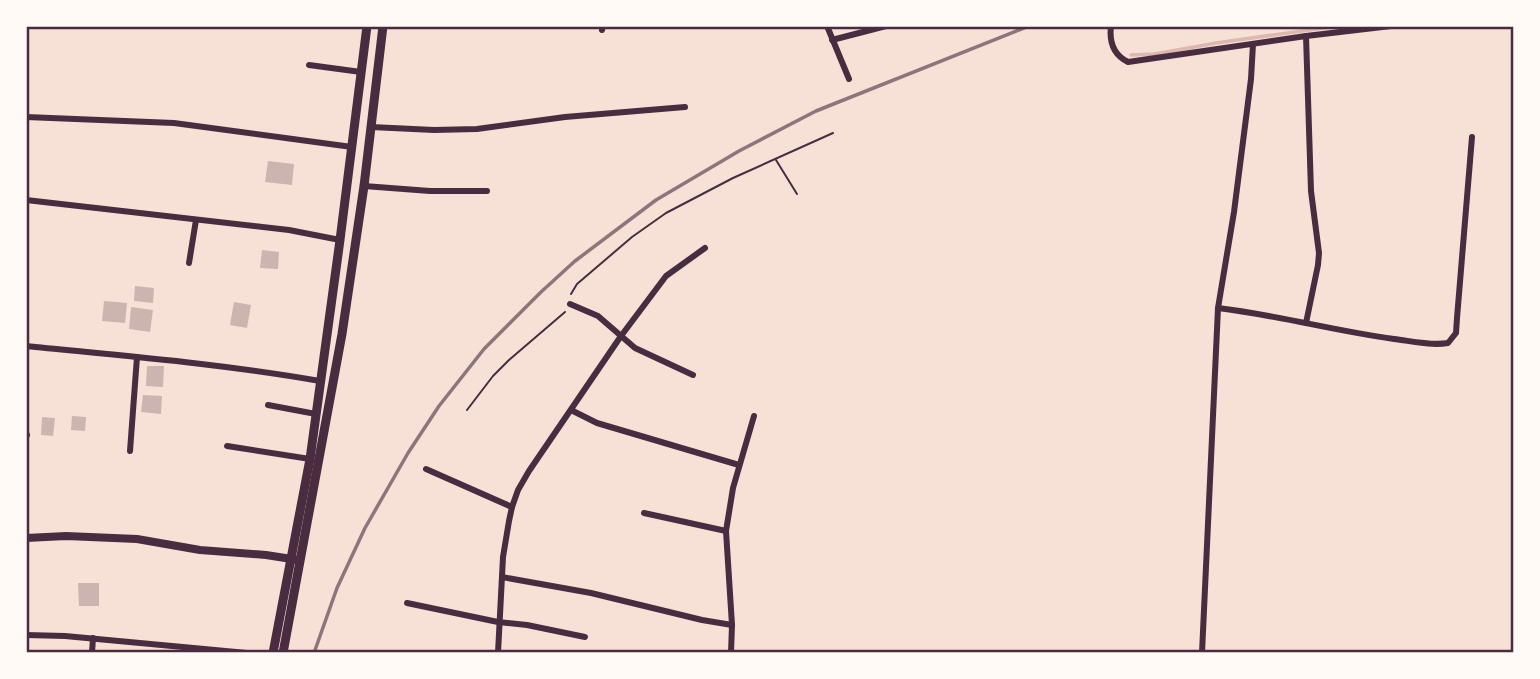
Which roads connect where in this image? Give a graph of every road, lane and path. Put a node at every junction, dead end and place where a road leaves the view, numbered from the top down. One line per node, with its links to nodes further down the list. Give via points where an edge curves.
1 (367, 26): 11 (main road)
2 (383, 26): 15 (main road)
3 (827, 26): 8 (street)
4 (886, 26): 8 (street)
5 (1111, 26): 9 (street, via 1115,51 1128,62)
6 (1391, 26): 7 (street)
7 (1306, 36): 9 (street); 30 (street, via 1311,191 1319,253)
8 (832, 40): 12 (street)
9 (1253, 44): 29 (street)
10 (309, 65): 11 (street)
11 (361, 72): 18 (main road)
12 (849, 79)
13 (685, 107): 15 (street, via 477,129)
14 (26, 117): 18 (street, via 174,123)
15 (371, 127): 20 (main road)
16 (833, 133): 19 (path)
17 (1472, 137): 30 (street, via 1456,332 1450,341 1426,343)
18 (352, 148): 25 (main road)
19 (775, 159): 22 (path); 28 (path, via 666,213 632,237 577,284)
20 (364, 186): 21 (street); 50 (main road, via 334,387)
21 (487, 191)
22 (797, 194)
23 (26, 200): 24 (street)
24 (196, 220): 25 (street); 27 (street)
25 (340, 240): 35 (main road)
26 (705, 248): 31 (street, via 666,276)
27 (189, 264)
28 (570, 304): 31 (street, via 598,316); 37 (path, via 493,376)
29 (1218, 308): 30 (street); 65 (street)
30 (1306, 323)
31 (621, 336): 34 (street, via 635,348); 38 (street)
32 (26, 345): 33 (street)
33 (138, 357): 35 (street); 42 (street)
34 (693, 375)
35 (320, 381): 39 (main road)
36 (268, 405): 39 (street)
37 (467, 410)
38 (571, 410): 44 (street, via 597,423); 46 (street, via 529,471)
39 (316, 414): 43 (main road)
40 (754, 416): 44 (street)
41 (227, 446): 43 (street)
42 (130, 451)
43 (310, 459): 50 (main road)
44 (739, 465): 48 (street)
45 (426, 469): 46 (street)
46 (512, 507): 51 (street)
47 (644, 513): 48 (street)
48 (726, 531): 54 (street)
49 (26, 538): 50 (street, via 137,538 200,550)
50 (296, 559): 61 (main road); 62 (main road)
51 (502, 577): 53 (street); 54 (street)
52 (407, 603): 53 (street)
53 (498, 622): 56 (street); 63 (street)
54 (732, 625): 64 (street)
55 (26, 635): 57 (street)
56 (585, 637)
57 (93, 638): 58 (street); 59 (street)
58 (209, 651): 60 (street)
59 (92, 653)
60 (247, 653)
61 (273, 653)
62 (283, 653)
63 (498, 653)
64 (731, 653)
65 (1202, 653)

